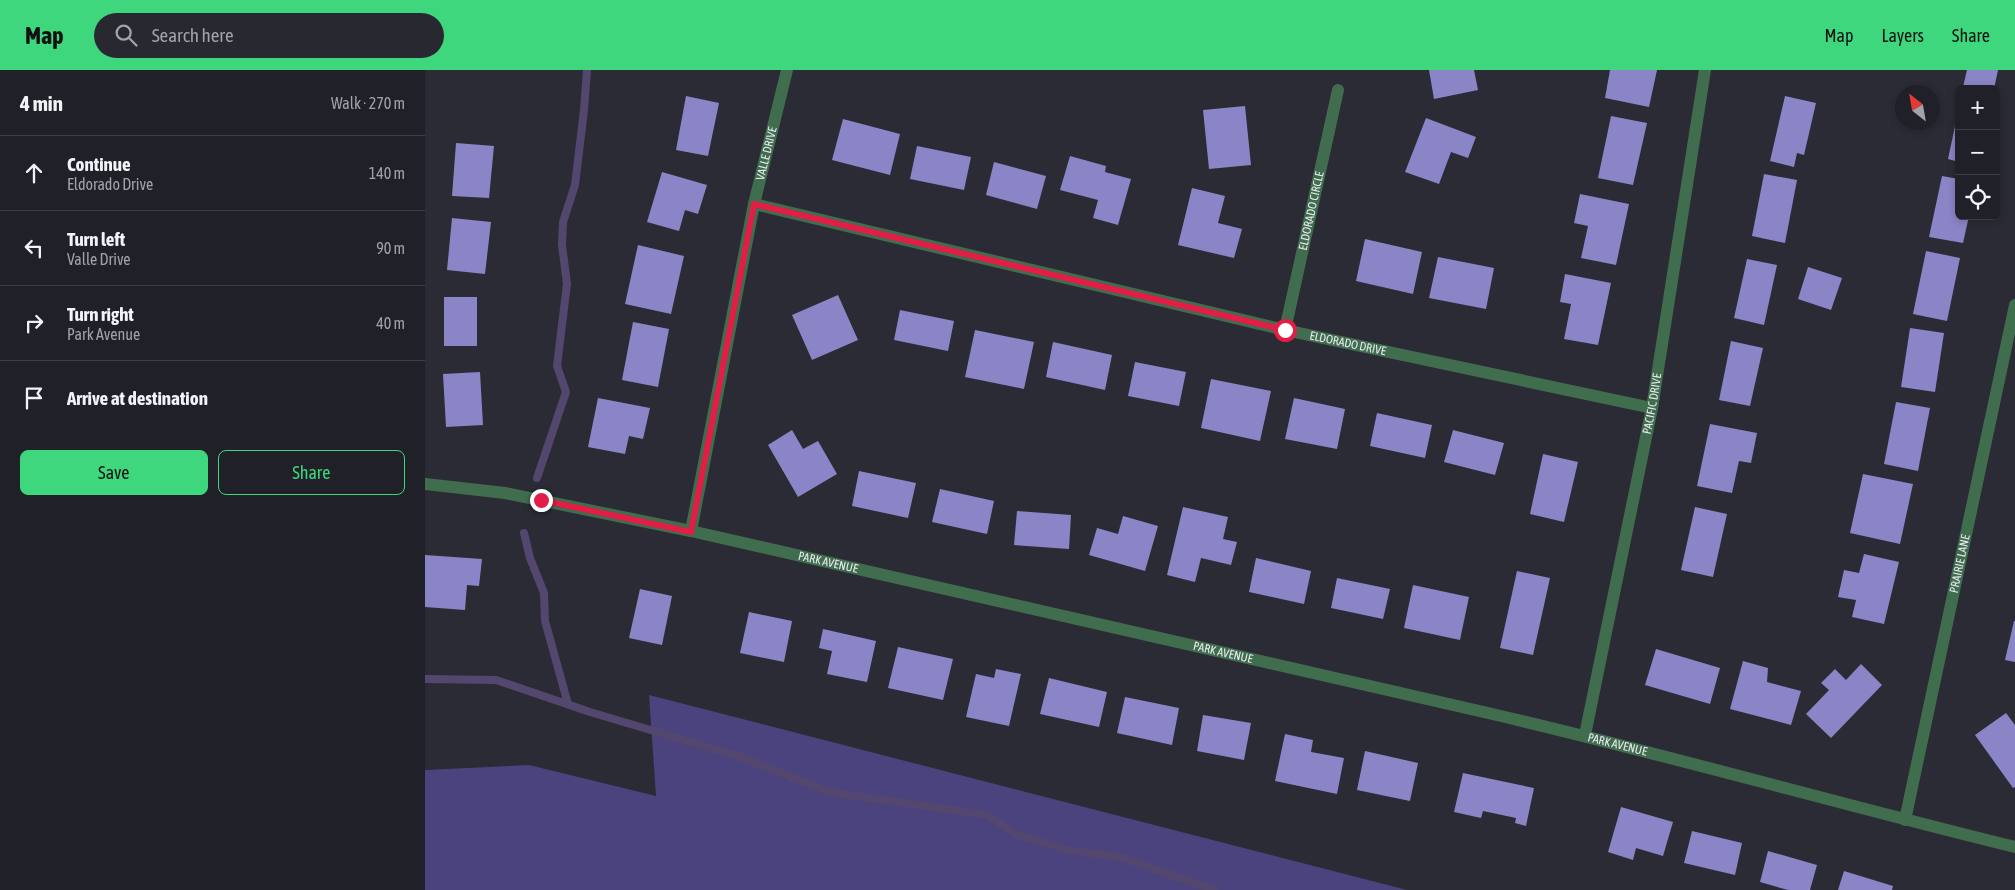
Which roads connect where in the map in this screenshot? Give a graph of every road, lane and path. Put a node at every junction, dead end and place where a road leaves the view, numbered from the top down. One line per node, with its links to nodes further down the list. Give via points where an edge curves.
1 (787, 70): 4 (street, VALLE DRIVE)
2 (1705, 70): 7 (street, PACIFIC DRIVE)
3 (1338, 90): 6 (street, ELDORADO CIRCLE)
4 (754, 204): 6 (street, ELDORADO DRIVE); 9 (street, VALLE DRIVE)
5 (2015, 305): 11 (street, PRAIRIE LANE)
6 (1285, 330): 7 (street, ELDORADO DRIVE)
7 (1652, 408): 10 (street, PACIFIC DRIVE)
8 (425, 484): 9 (street, PARK AVENUE, via 505,493)
9 (691, 532): 10 (street, PARK AVENUE)
10 (1585, 735): 11 (street, PARK AVENUE)
11 (1905, 820): 12 (street, PARK AVENUE)
12 (2015, 847)

